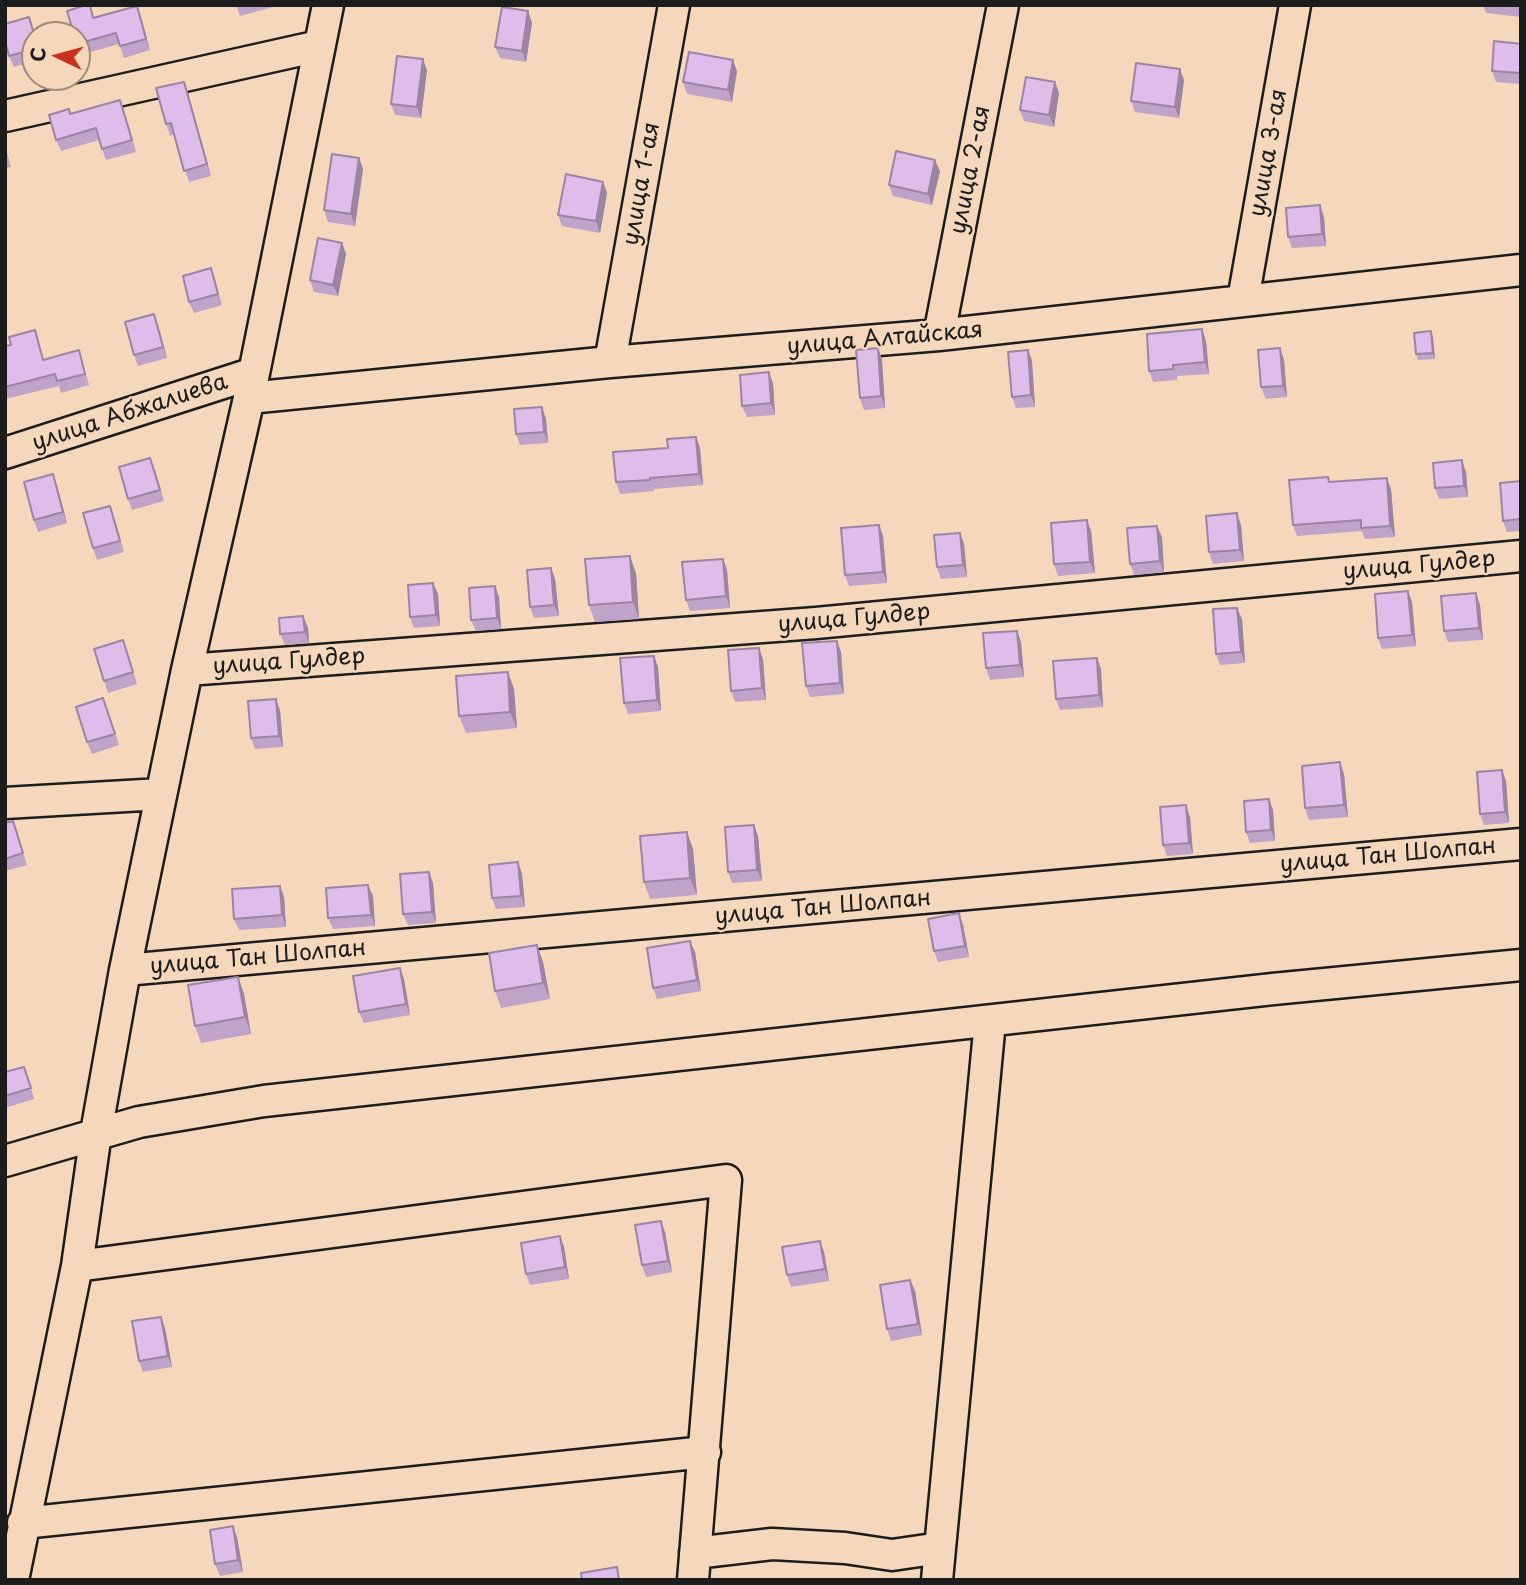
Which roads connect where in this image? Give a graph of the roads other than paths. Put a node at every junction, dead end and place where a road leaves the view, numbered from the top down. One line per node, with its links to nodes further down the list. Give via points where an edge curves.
1 (328, 5): 5 (street)
2 (674, 5): 10 (street, улица 1-ая)
3 (1003, 5): 9 (street, улица 2-ая)
4 (1295, 5): 8 (street, улица 3-ая)
5 (319, 46): 6 (street); 11 (street)
6 (5, 116)
7 (1521, 270): 8 (street, улица Алтайская)
8 (1243, 300): 9 (street, улица Алтайская)
9 (939, 335): 10 (street, улица Алтайская)
10 (610, 362): 11 (street, улица Алтайская)
11 (251, 385): 12 (street, улица Абжалиева); 14 (street)
12 (5, 453)
13 (1521, 556): 14 (street, улица Гулдер, via 816,623)
14 (187, 670): 15 (street)
15 (161, 794): 16 (street); 19 (street)
16 (5, 803)
17 (1521, 844): 19 (street, улица Тан Шолпан)
18 (1521, 965): 20 (street)
19 (125, 970): 21 (street)
20 (990, 1021): 21 (street, via 264,1101); 26 (street)
21 (96, 1133): 22 (street); 23 (street)
22 (5, 1161)
23 (77, 1266): 24 (street, via 726,1181); 25 (street)
24 (705, 1452): 25 (street); 27 (street)
25 (23, 1523): 28 (street)
26 (940, 1548): 27 (street, via 892,1555 772,1544); 29 (street)
27 (694, 1566)
28 (12, 1580)
29 (937, 1580)

